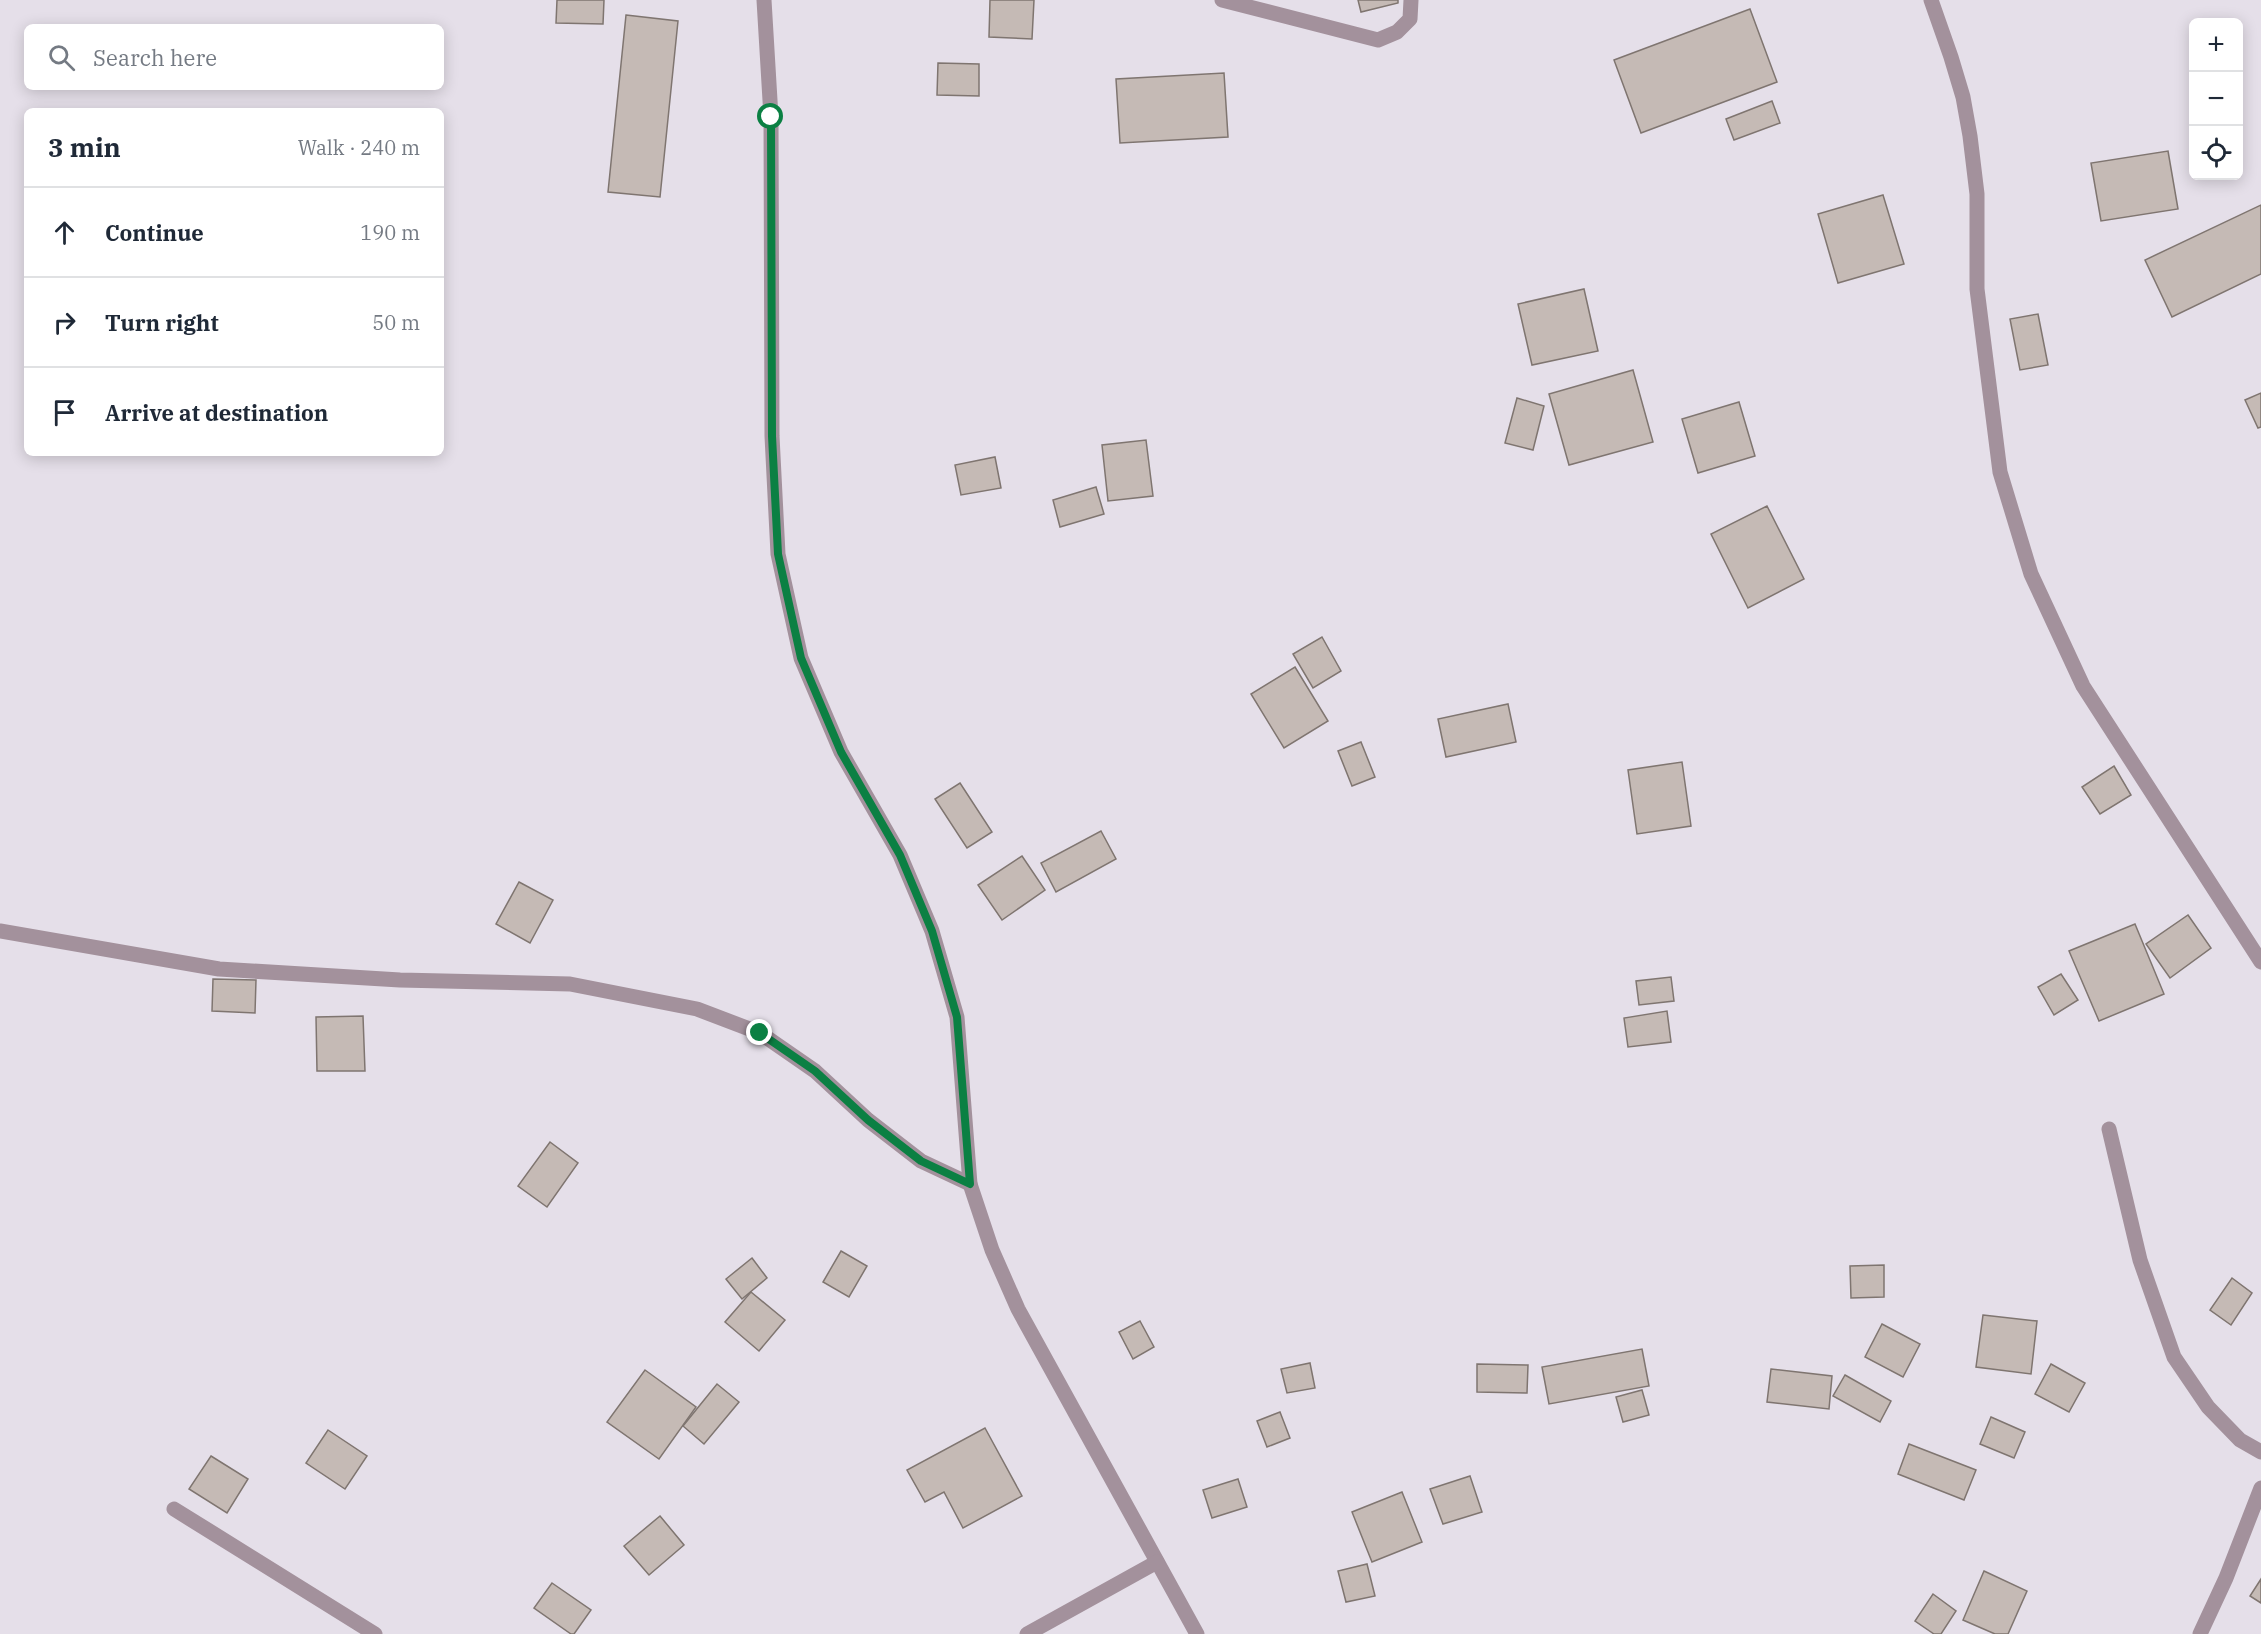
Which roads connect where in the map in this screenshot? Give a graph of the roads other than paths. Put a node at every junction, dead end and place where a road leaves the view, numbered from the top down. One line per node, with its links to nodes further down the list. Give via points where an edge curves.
1 (764, 0): 8 (street, via 771,117 772,436 778,554 801,658 841,752 900,855 932,931 957,1017)
2 (1222, 0): 3 (street, via 1378,40 1397,32 1410,19)
3 (1411, 0)
4 (1932, 0): 6 (street, via 1963,97 1970,136 1977,194 1977,289 2000,472 2031,574 2083,686)
5 (0, 932): 8 (street, via 219,969 400,980 570,984 697,1009 760,1033 815,1071 868,1120 921,1161)
6 (2261, 962)
7 (2109, 1130): 9 (street, via 2140,1260 2174,1357 2208,1407 2240,1440)
8 (970, 1184): 12 (street, via 992,1250 1018,1309)
9 (2261, 1452)
10 (2261, 1488): 16 (street)
11 (174, 1509): 13 (street)
12 (1157, 1562): 14 (street); 15 (street)
13 (375, 1634)
14 (1027, 1634)
15 (1197, 1634)
16 (2200, 1634)

